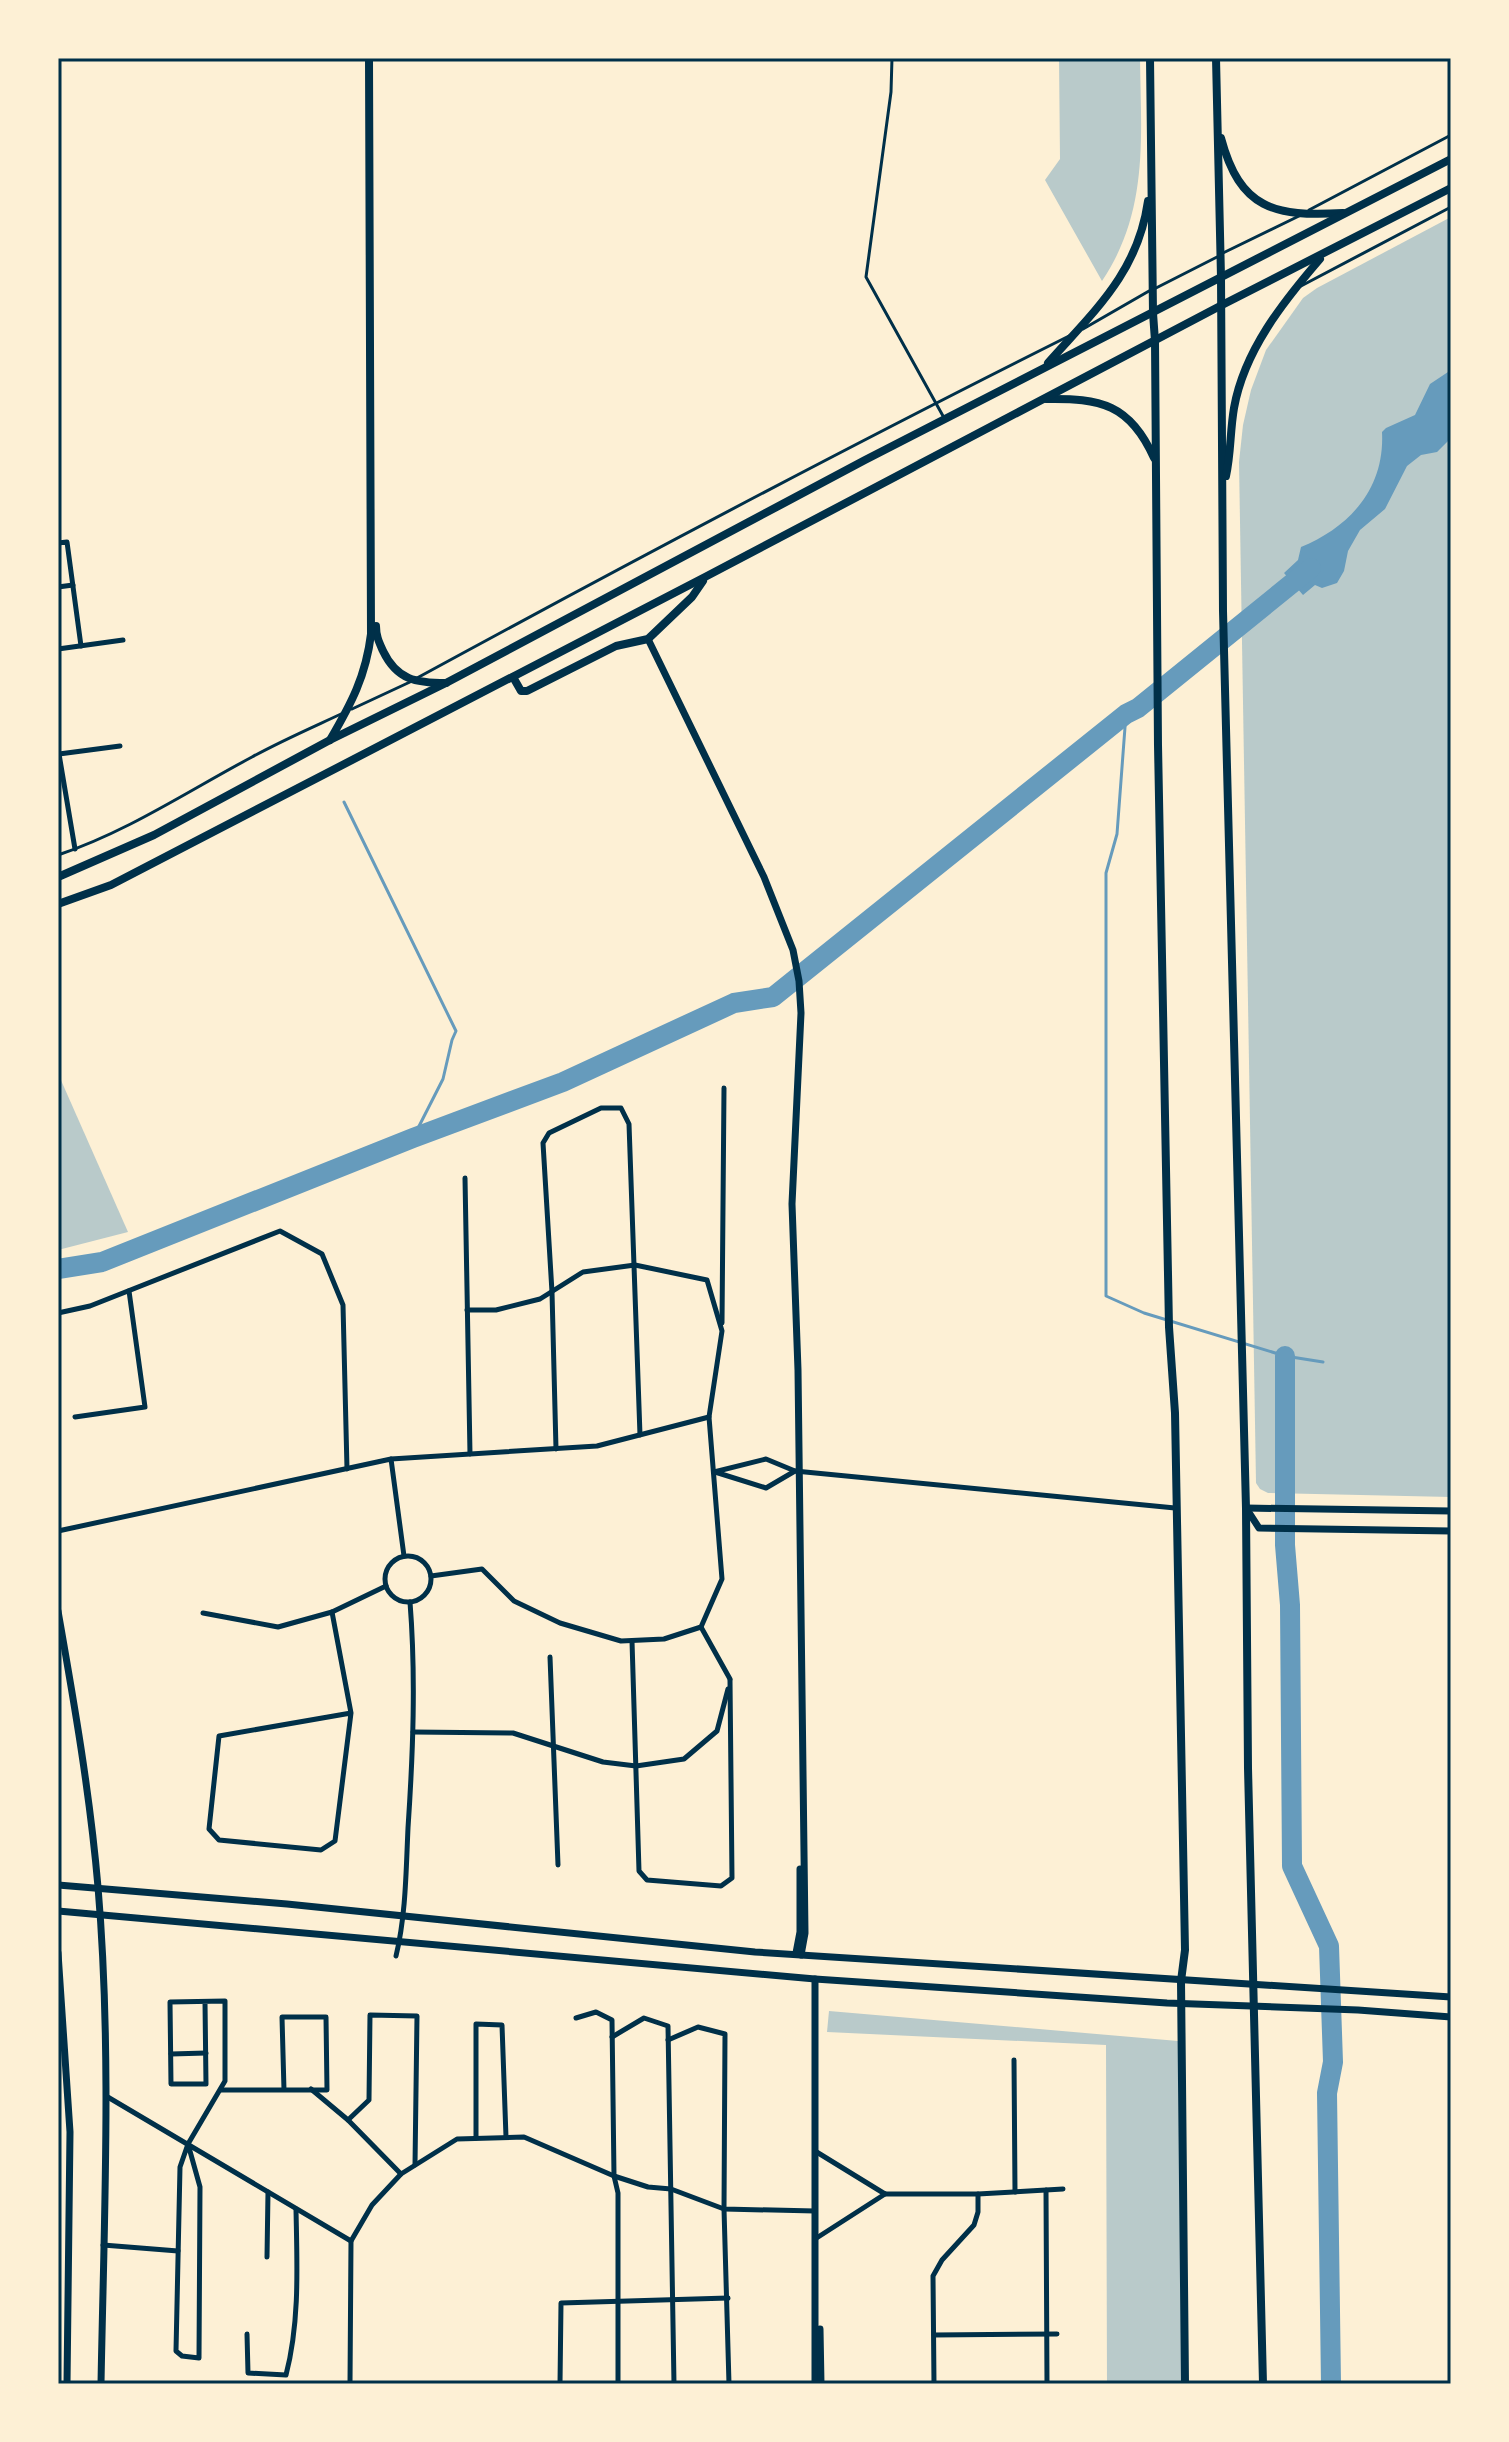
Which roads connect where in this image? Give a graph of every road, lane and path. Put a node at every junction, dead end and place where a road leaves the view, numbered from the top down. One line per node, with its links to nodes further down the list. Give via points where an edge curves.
1 (371, 58): 37 (main road, via 376,636 388,661); 39 (main road, via 371,634 368,662)
2 (892, 58): 24 (lane, via 866,277)
3 (1150, 58): 8 (main road)
4 (1216, 58): 5 (main road)
5 (1217, 123): 12 (main road, via 1241,188 1271,208); 13 (main road)
6 (1451, 135): 12 (lane)
7 (1451, 159): 11 (main road)
8 (1151, 173): 16 (main road); 20 (main road, via 1139,242 1128,267)
9 (1451, 188): 14 (main road)
10 (1451, 207): 17 (lane)
11 (1347, 212): 12 (main road); 15 (main road)
12 (1303, 214): 13 (lane)
13 (1221, 254): 15 (main road); 16 (lane)
14 (1323, 255): 17 (main road); 18 (main road)
15 (1221, 277): 18 (main road); 19 (main road)
16 (1153, 289): 19 (main road); 20 (lane)
17 (1294, 289): 27 (main road, via 1243,377)
18 (1222, 305): 21 (main road); 27 (main road)
19 (1153, 313): 21 (main road); 22 (main road)
20 (1074, 334): 22 (main road); 24 (lane)
21 (1155, 341): 23 (main road); 26 (main road)
22 (1043, 369): 25 (main road)
23 (1041, 399): 26 (main road, via 1086,399 1122,413 1146,440); 29 (main road)
24 (935, 403): 25 (lane); 37 (lane)
25 (945, 419): 38 (main road)
26 (1155, 461): 63 (main road)
27 (1222, 492): 64 (main road)
28 (58, 543): 30 (street, via 67,542)
29 (705, 577): 33 (main road, via 692,597); 36 (main road)
30 (73, 585): 31 (street); 34 (street)
31 (58, 587)
32 (123, 640): 34 (street)
33 (646, 640): 36 (main road, via 616,646 527,691 521,691); 61 (street, via 791,951 798,1013 789,1204)
34 (81, 646): 35 (street)
35 (58, 649)
36 (513, 677): 45 (main road, via 111,885)
37 (413, 680): 38 (main road); 39 (lane)
38 (446, 683): 40 (main road)
39 (347, 711): 40 (main road); 42 (lane)
40 (330, 740): 44 (main road, via 154,835)
41 (120, 746): 42 (street, via 59,754)
42 (75, 849): 43 (lane)
43 (58, 855)
44 (58, 877)
45 (58, 904)
46 (724, 1088): 53 (street)
47 (465, 1178): 51 (street)
48 (635, 1265): 50 (street, via 583,1272); 50 (street, via 629,1124 621,1108 601,1108 549,1133 543,1143); 53 (street, via 707,1280); 56 (street)
49 (129, 1291): 52 (street); 54 (street, via 145,1407); 60 (street, via 280,1231 322,1254 343,1305)
50 (552, 1292): 51 (street, via 496,1310); 57 (street)
51 (467, 1310): 58 (street)
52 (58, 1313)
53 (722, 1331): 55 (street)
54 (75, 1417)
55 (709, 1417): 56 (street); 62 (street)
56 (640, 1435): 57 (street)
57 (556, 1449): 58 (street)
58 (470, 1454): 59 (street)
59 (391, 1459): 60 (street); 68 (street)
60 (347, 1469): 66 (street)
61 (797, 1471): 62 (street, via 766,1459); 62 (street, via 766,1488); 63 (street); 91 (street, via 805,1933)
62 (714, 1472): 75 (street, via 722,1579)
63 (1175, 1508): 94 (main road, via 1185,1950)
64 (1246, 1508): 65 (street); 67 (street, via 1259,1528); 95 (main road)
65 (1451, 1511)
66 (58, 1531)
67 (1451, 1531)
68 (404, 1556): 69 (street, via 419,1558); 70 (street, via 390,1564)
69 (431, 1576): 71 (street, via 424,1596); 76 (street, via 482,1569 514,1601 560,1623)
70 (386, 1586): 71 (street, via 395,1599); 73 (street)
71 (410, 1602): 80 (street)
72 (58, 1611): 85 (street, via 83,1751)
73 (332, 1612): 74 (street, via 278,1627); 79 (street)
74 (203, 1613)
75 (701, 1627): 76 (street, via 664,1639); 78 (street)
76 (632, 1641): 82 (street)
77 (550, 1657): 81 (street)
78 (730, 1680): 82 (street, via 717,1731 684,1759); 82 (street, via 732,1878 721,1886 647,1880 639,1871)
79 (351, 1713): 79 (street, via 219,1736 209,1829 219,1840 234,1842 321,1850 335,1841)
80 (413, 1732): 81 (street, via 513,1733); 88 (street)
81 (555, 1746): 82 (street, via 603,1762); 83 (street)
82 (636, 1766)
83 (558, 1865)
84 (58, 1885): 85 (street)
85 (98, 1888): 87 (street); 88 (street)
86 (58, 1911): 87 (street)
87 (99, 1913): 89 (street); 110 (street)
88 (402, 1916): 89 (street); 91 (street)
89 (400, 1940): 92 (street); 93 (street)
90 (58, 1953): 141 (street, via 70,2132)
91 (798, 1955): 94 (street)
92 (396, 1956)
93 (817, 1979): 98 (street); 115 (street)
94 (1181, 1981): 95 (street); 98 (main road)
95 (1254, 1986): 96 (street); 99 (main road)
96 (1451, 1997)
97 (205, 2002): 104 (street); 105 (street, via 170,2002); 108 (street, via 225,2001 225,2081)
98 (1182, 2003): 99 (street); 151 (main road)
99 (1253, 2005): 100 (street); 152 (main road)
100 (1451, 2017)
101 (576, 2018): 102 (street, via 596,2012 612,2020)
102 (612, 2037): 103 (street, via 644,2018 668,2026); 118 (street)
103 (668, 2040): 119 (street); 127 (street, via 698,2027 725,2034)
104 (206, 2053): 105 (street); 105 (street, via 206,2084 171,2084)
105 (171, 2054)
106 (1014, 2060): 123 (street)
107 (311, 2089): 109 (street); 109 (street, via 327,2090 326,2017 282,2017); 111 (street)
108 (220, 2090): 109 (street); 114 (street)
109 (284, 2090)
110 (106, 2096): 114 (street); 131 (street)
111 (348, 2120): 116 (street, via 369,2100 370,2015 417,2016); 117 (street)
112 (506, 2137): 113 (street); 113 (street, via 502,2025 476,2024); 118 (street, via 524,2137)
113 (476, 2138): 116 (street, via 457,2139)
114 (188, 2144): 122 (street); 132 (street, via 180,2167); 132 (street, via 200,2187 199,2358 176,2351)
115 (816, 2152): 124 (street); 128 (street); 129 (street)
116 (415, 2165): 117 (street)
117 (401, 2174): 130 (street, via 372,2205)
118 (614, 2176): 119 (street); 136 (street)
119 (671, 2189): 127 (street); 135 (street)
120 (1063, 2189): 121 (street)
121 (1046, 2190): 123 (street); 138 (street)
122 (268, 2191): 126 (street); 133 (street)
123 (1015, 2192): 125 (street)
124 (885, 2194): 125 (street); 129 (street)
125 (978, 2194): 140 (street, via 974,2225 933,2276)
126 (296, 2208): 130 (street); 137 (street, via 298,2291 286,2375 248,2373)
127 (724, 2209): 128 (street); 134 (street)
128 (815, 2211): 129 (street)
129 (817, 2238): 148 (street)
130 (351, 2241): 143 (street)
131 (103, 2245): 132 (street); 142 (street)
132 (178, 2251)
133 (267, 2257)
134 (728, 2298): 135 (street); 147 (street)
135 (672, 2299): 136 (street); 146 (street)
136 (617, 2301): 144 (street, via 561,2303); 145 (street)
137 (247, 2334)
138 (1046, 2334): 139 (street); 140 (street); 150 (street)
139 (1057, 2334)
140 (934, 2335): 149 (street)
141 (67, 2384)
142 (101, 2384)
143 (350, 2384)
144 (560, 2384)
145 (618, 2384)
146 (674, 2384)
147 (729, 2384)
148 (818, 2384)
149 (934, 2384)
150 (1047, 2384)
151 (1185, 2384)
152 (1263, 2384)

